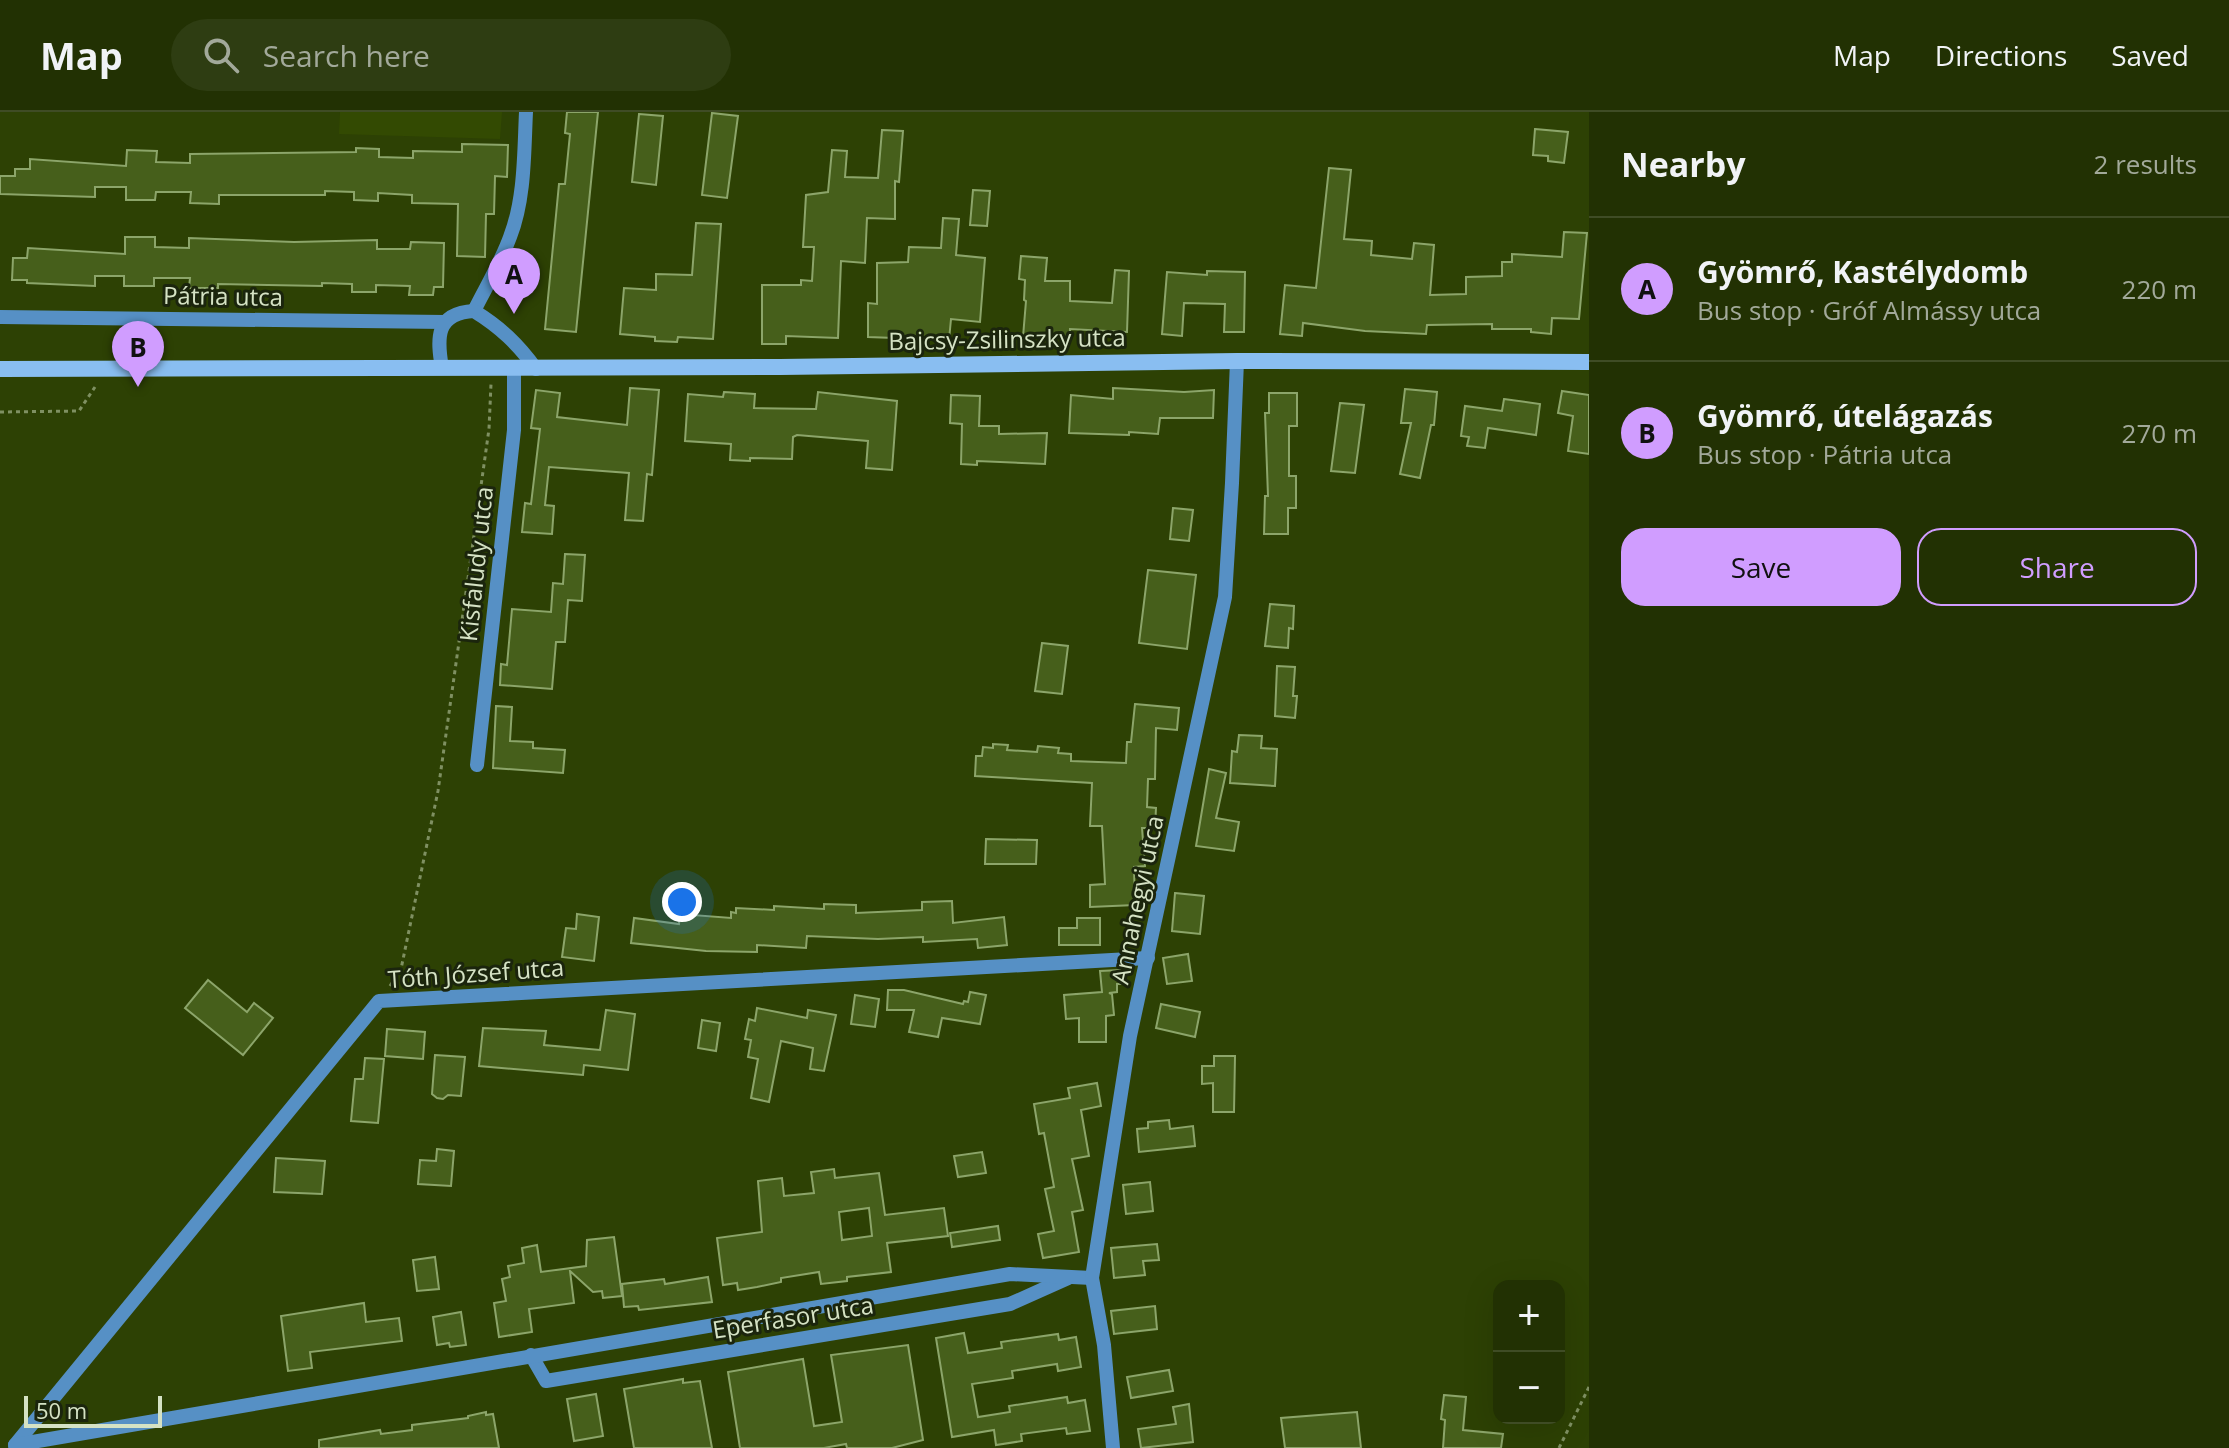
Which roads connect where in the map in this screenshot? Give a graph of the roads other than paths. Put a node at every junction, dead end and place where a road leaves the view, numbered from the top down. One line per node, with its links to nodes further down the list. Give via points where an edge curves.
1 (526, 112): 2 (street, via 515,219)
2 (474, 311): 4 (street); 10 (street, via 498,326)
3 (0, 317): 4 (street, Pátria utca)
4 (445, 322): 8 (street)
5 (1237, 361): 6 (main road, Bajcsy-Zsilinszky utca); 10 (main road, Bajcsy-Zsilinszky utca); 12 (street, Annahegyi utca, via 1225,597)
6 (1589, 362)
7 (0, 369): 8 (main road, Bajcsy-Zsilinszky utca)
8 (433, 369): 9 (main road, Bajcsy-Zsilinszky utca)
9 (514, 369): 10 (main road, Bajcsy-Zsilinszky utca); 11 (street, Kisfaludy utca, via 514,430)
10 (536, 369)
11 (477, 765)
12 (1148, 958): 14 (street, Annahegyi utca, via 1130,1036); 16 (street, Tóth József utca, via 379,1001)
13 (1072, 1276): 14 (street, Eperfasor utca); 15 (street, Eperfasor utca, via 1010,1274); 15 (street, Eperfasor utca, via 1010,1304 546,1381)
14 (1092, 1278): 17 (street, Annahegyi utca)
15 (531, 1355): 16 (street, Eperfasor utca)
16 (15, 1445)
17 (1113, 1448)

